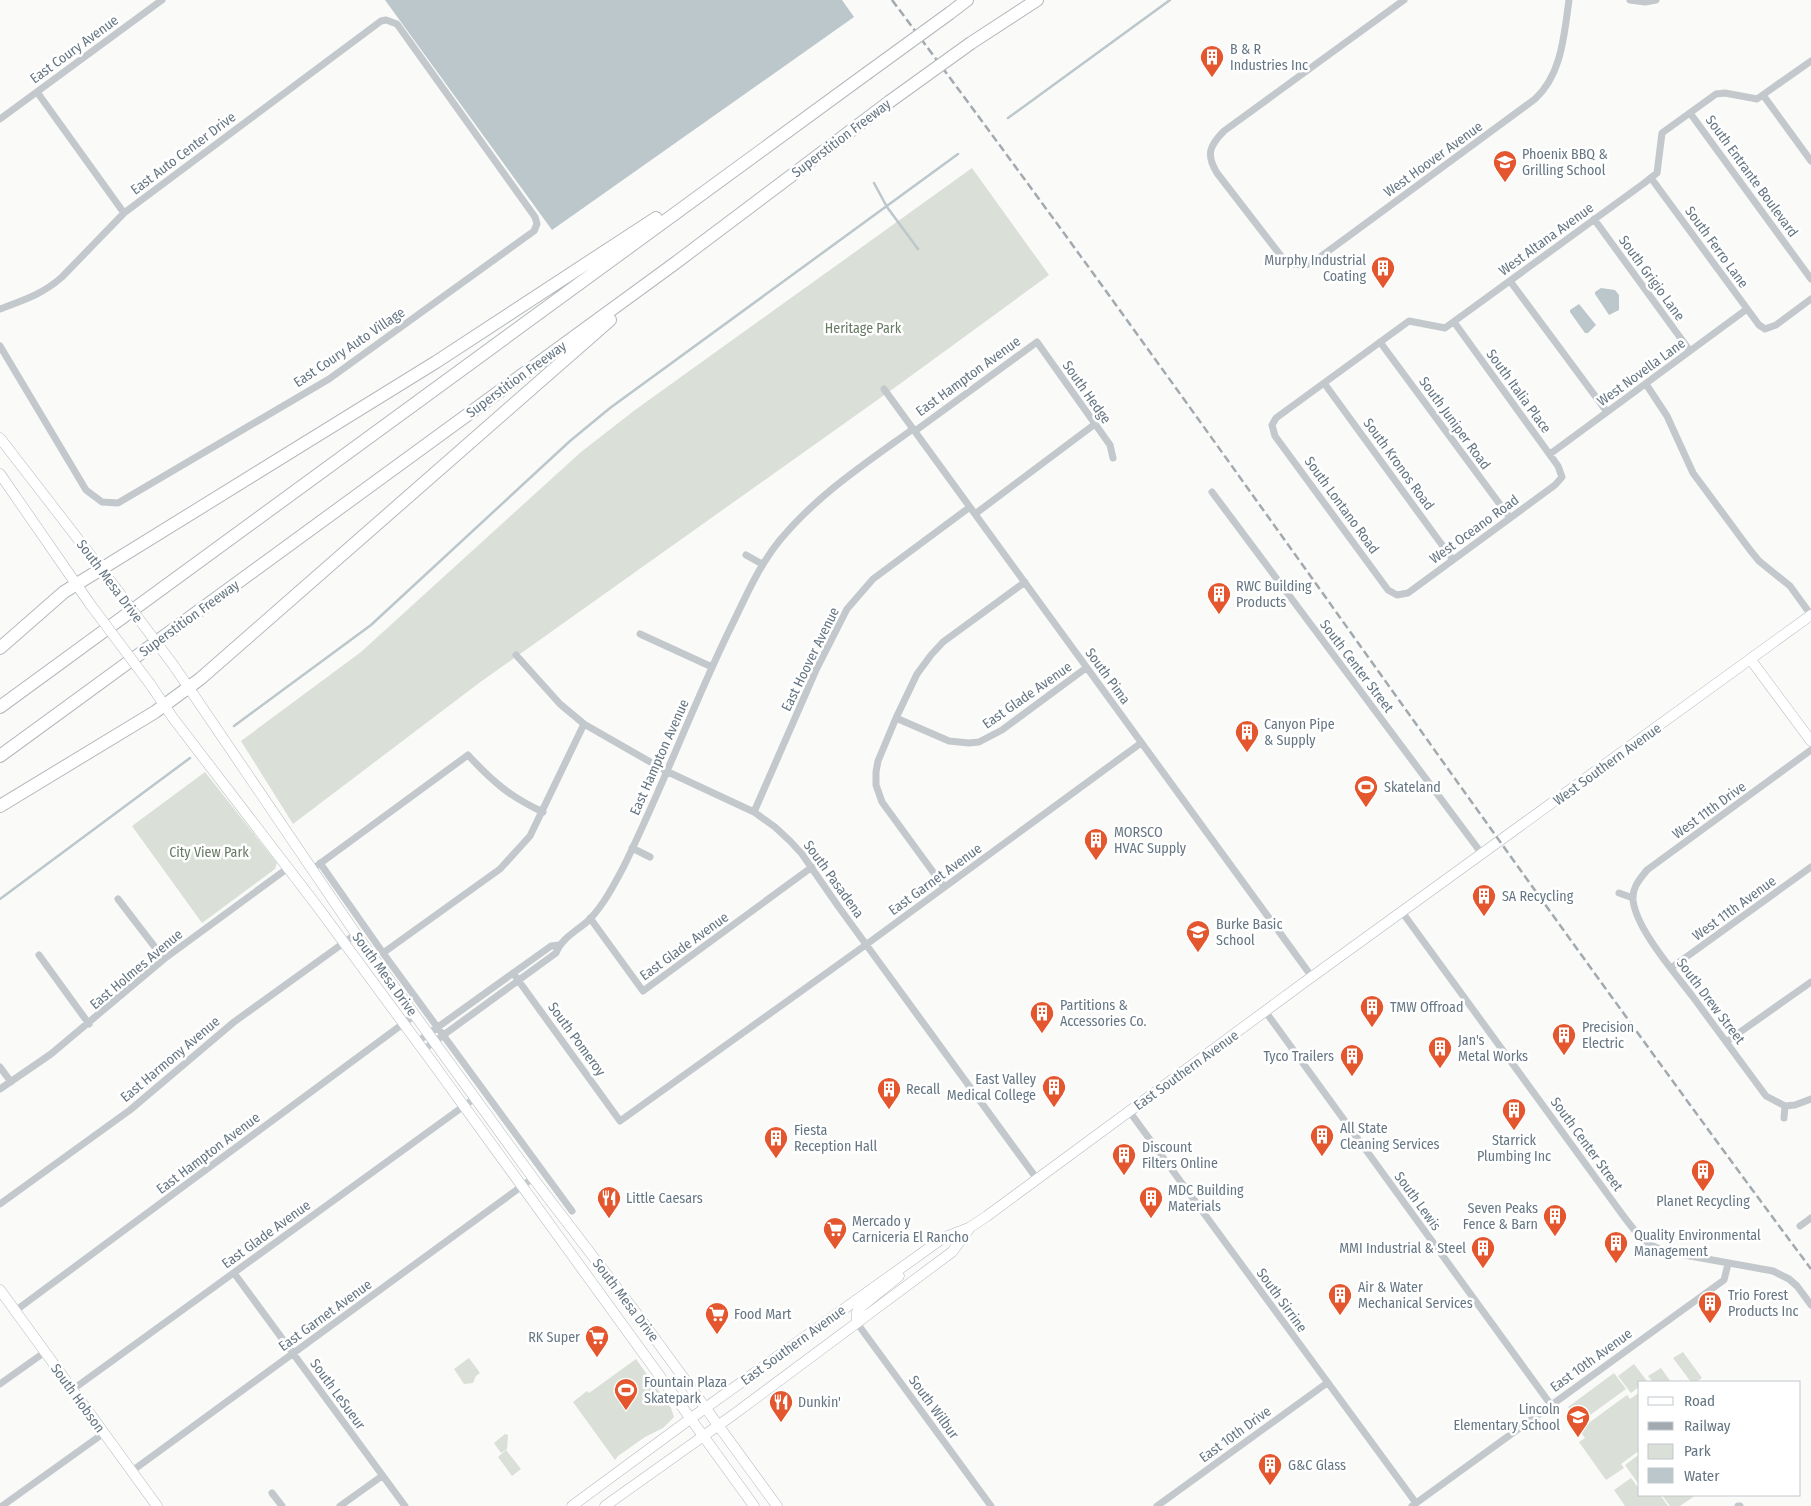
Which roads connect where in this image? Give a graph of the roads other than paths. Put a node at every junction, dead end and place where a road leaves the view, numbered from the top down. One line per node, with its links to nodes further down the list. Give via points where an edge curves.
1 (162, 0): 12 (street, East Coury Avenue)
2 (967, 0): 16 (highway, bridge)
3 (1030, 0): 10 (highway, Superstition Freeway)
4 (1037, 0): 10 (highway)
5 (1404, 0): 6 (street, West Hoover Avenue, via 1230,127 1210,150 1211,163 1262,232 1283,259 1301,267 1312,263 1544,91 1555,72)
6 (1569, 0)
7 (1630, 0): 8 (street)
8 (1656, 0)
9 (386, 20): 19 (street, East Auto Center Drive); 30 (street, East Coury Auto Village, via 397,24 535,217 534,231 329,379 118,503 102,502 86,490)
10 (971, 43): 21 (highway, Superstition Freeway, bridge)
11 (1811, 61): 13 (street)
12 (37, 92): 15 (street, East Coury Avenue); 19 (street)
13 (1763, 95): 14 (street, via 1757,99 1716,94); 17 (street)
14 (1690, 113): 18 (street, via 1662,133 1657,174); 22 (street, South Entrante Boulevard)
15 (0, 119)
16 (781, 136): 51 (highway, via 436,362); 64 (highway)
17 (1811, 161)
18 (1651, 178): 20 (street, West Altana Avenue); 26 (street, South Ferro Lane)
19 (124, 213): 25 (street, East Auto Center Drive, via 52,286 38,295)
20 (1594, 219): 23 (street, West Altana Avenue); 31 (street, South Grigio Lane)
21 (674, 264): 62 (highway); 70 (highway, Superstition Freeway)
22 (1811, 279)
23 (1510, 281): 27 (street, West Altana Avenue); 35 (street)
24 (1811, 299): 26 (street, South Ferro Lane, via 1776,325 1766,328 1759,325)
25 (0, 309)
26 (1747, 309): 31 (street, West Novella Lane)
27 (1454, 322): 29 (street, West Altana Avenue, via 1445,328 1409,321); 40 (street, South Italia Place)
28 (1037, 342): 36 (street, South Hedge); 38 (street, East Hampton Avenue)
29 (1380, 342): 32 (street, West Altana Avenue); 47 (street, South Juniper Road)
30 (0, 346)
31 (1690, 351): 33 (street, West Novella Lane)
32 (1324, 383): 37 (street, West Altana Avenue, via 1276,418); 49 (street, South Kronos Road)
33 (1646, 384): 35 (street, West Novella Lane); 55 (street, via 1667,416 1693,474 1750,550 1790,586)
34 (884, 390): 38 (street, South Pima)
35 (1607, 412): 40 (street, West Novella Lane)
36 (1095, 424): 41 (street, South Hedge, via 1110,445); 46 (street)
37 (1272, 425): 54 (street, South Lontano Road, via 1275,436 1388,590)
38 (914, 430): 45 (street, South Pima); 50 (street, East Hampton Avenue, via 812,506 778,541)
39 (0, 438): 51 (main road, South Mesa Drive)
40 (1550, 454): 43 (street, South Italia Place)
41 (1113, 458)
42 (0, 474): 53 (main road, South Mesa Drive)
43 (1562, 476): 47 (street, West Oceano Road, via 1555,485)
44 (1212, 492): 76 (street, South Center Street)
45 (970, 507): 46 (street, South Pima); 74 (street, East Hoover Avenue, via 873,579 848,609 816,670)
46 (975, 514): 52 (street, South Pima)
47 (1510, 518): 49 (street, West Oceano Road)
48 (746, 555): 50 (street)
49 (1453, 560): 54 (street, West Oceano Road, via 1408,593)
50 (762, 564): 60 (street, East Hampton Avenue)
51 (101, 569): 53 (highway); 62 (main road, South Mesa Drive, bridge)
52 (1025, 582): 61 (street, South Pima); 65 (street, via 931,654)
53 (76, 585): 57 (highway); 63 (main road, South Mesa Drive, bridge)
54 (1397, 595)
55 (1811, 615): 59 (main road, West Southern Avenue)
56 (640, 634): 60 (street)
57 (0, 648)
58 (516, 655): 66 (street, South Pasadena, via 560,704)
59 (1751, 660): 67 (main road); 76 (main road, West Southern Avenue)
60 (712, 667): 71 (street, East Hampton Avenue)
61 (1086, 668): 65 (street, East Glade Avenue, via 1002,730 979,742 949,741); 68 (street, South Pima)
62 (189, 687): 63 (highway); 78 (main road, South Mesa Drive)
63 (164, 705): 72 (highway); 80 (main road, South Mesa Drive)
64 (0, 707)
65 (896, 718): 82 (street, via 878,761 878,792 888,811)
66 (584, 724): 71 (street, South Pasadena); 73 (street)
67 (1811, 741)
68 (1141, 744): 82 (street, East Garnet Avenue); 97 (street, South Pima)
69 (1811, 750): 84 (street, West 11th Drive, via 1647,870 1635,886)
70 (0, 756)
71 (666, 771): 74 (street, South Pasadena); 75 (street, East Hampton Avenue)
72 (0, 806)
73 (543, 812): 78 (street, via 512,796 468,756); 92 (street, via 530,836 500,869)
74 (754, 812): 81 (street, South Pasadena, via 790,841)
75 (632, 848): 77 (street); 87 (street, East Hampton Avenue, via 612,889)
76 (1482, 854): 86 (main road, West Southern Avenue)
77 (650, 857)
78 (316, 866): 88 (main road, South Mesa Drive); 92 (street, South Mesa Drive)
79 (1811, 867): 95 (street, West 11th Avenue)
80 (288, 868): 89 (main road, South Mesa Drive); 94 (street, East Holmes Avenue)
81 (812, 868): 87 (street, East Glade Avenue, via 643,991); 90 (street, South Pasadena)
82 (944, 887): 90 (street, East Garnet Avenue)
83 (1619, 894): 84 (street)
84 (1633, 898): 95 (street, South Drew Street, via 1641,925)
85 (118, 900): 94 (street)
86 (1402, 912): 97 (main road, East Southern Avenue); 129 (street, South Center Street, via 1638,1235 1657,1249)
87 (590, 918): 91 (street, East Hampton Avenue)
88 (356, 934): 89 (street, East Harmony Avenue); 101 (main road, South Mesa Drive)
89 (343, 942): 103 (main road, South Mesa Drive); 123 (street, East Harmony Avenue, via 234,1022 130,1110)
90 (867, 944): 119 (street, East Garnet Avenue); 121 (street, South Pasadena)
91 (559, 945): 96 (street, East Hampton Avenue, via 551,946); 98 (street, East Hampton Avenue, via 556,953)
92 (383, 953): 104 (street, South Mesa Drive)
93 (39, 955): 102 (street)
94 (164, 959): 102 (street, East Holmes Avenue)
95 (1671, 968): 108 (street, South Drew Street)
96 (513, 973): 98 (street, South Pomeroy); 104 (street, East Hampton Avenue)
97 (1312, 977): 100 (main road, East Southern Avenue)
98 (518, 980): 105 (street, East Hampton Avenue); 119 (street, South Pomeroy)
99 (1811, 982): 108 (street)
100 (1265, 1011): 117 (main road, East Southern Avenue); 140 (street, South Lewis)
101 (415, 1015): 103 (street, East Hampton Avenue); 106 (main road, South Mesa Drive)
102 (89, 1024): 111 (street, East Holmes Avenue)
103 (403, 1024): 107 (main road, South Mesa Drive); 133 (street, East Hampton Avenue)
104 (437, 1027): 105 (street, South Mesa Drive); 106 (street, East Hampton Avenue)
105 (443, 1036): 106 (street, East Hampton Avenue); 124 (street, South Mesa Drive)
106 (431, 1038): 107 (street, East Hampton Avenue); 109 (street, East Hampton Avenue); 113 (main road, South Mesa Drive)
107 (417, 1042): 109 (main road, South Mesa Drive)
108 (1726, 1042): 115 (street, South Drew Street, via 1766,1096)
109 (423, 1050): 116 (main road, South Mesa Drive)
110 (0, 1066): 111 (street)
111 (11, 1082): 112 (street, East Holmes Avenue)
112 (0, 1090)
113 (475, 1098): 116 (street, East Glade Avenue); 120 (main road, South Mesa Drive)
114 (1811, 1099): 115 (street)
115 (1785, 1106): 118 (street)
116 (464, 1107): 122 (main road, South Mesa Drive); 130 (street, East Glade Avenue)
117 (1129, 1111): 121 (main road, East Southern Avenue); 137 (street, South Sirrine)
118 (1784, 1118)
119 (620, 1121)
120 (533, 1178): 122 (street, East Garnet Avenue); 141 (main road, South Mesa Drive)
121 (1037, 1179): 127 (main road, East Southern Avenue)
122 (522, 1187): 136 (street, East Garnet Avenue); 142 (main road, South Mesa Drive)
123 (0, 1204)
124 (572, 1211)
125 (1811, 1218): 126 (street)
126 (1800, 1226)
127 (970, 1228): 128 (main road, East Southern Avenue, via 943,1238); 134 (main road, East Southern Avenue, via 952,1252)
128 (908, 1263): 134 (main road, via 902,1274 856,1312); 141 (main road, East Southern Avenue)
129 (1728, 1264): 132 (street, South Center Street, via 1782,1275 1797,1286); 140 (street, East 10th Avenue, via 1724,1280)
130 (234, 1273): 136 (street, South LeSueur); 139 (street, East Glade Avenue)
131 (0, 1290): 133 (main road, South Hobson)
132 (1811, 1305)
133 (15, 1311): 135 (main road, South Hobson)
134 (857, 1323): 143 (main road, East Southern Avenue); 161 (street, South Wilbur)
135 (45, 1352): 138 (street); 139 (main road, South Hobson)
136 (293, 1354): 146 (street, East Garnet Avenue); 147 (street, South LeSueur)
137 (1327, 1383): 150 (street, South Sirrine); 162 (street, East 10th Drive)
138 (0, 1384)
139 (72, 1390): 144 (main road, South Hobson)
140 (1551, 1405): 150 (street, East 10th Avenue)
141 (706, 1408): 142 (main road, East Southern Avenue); 143 (main road, South Mesa Drive)
142 (690, 1419): 145 (main road, South Mesa Drive); 148 (main road, East Southern Avenue)
143 (718, 1426): 145 (main road, East Southern Avenue); 160 (main road, South Mesa Drive)
144 (104, 1433): 146 (main road, South Hobson); 151 (street)
145 (704, 1436): 158 (main road, East Southern Avenue); 159 (main road, South Mesa Drive)
146 (132, 1471): 152 (main road, South Hobson)
147 (382, 1476): 154 (street); 155 (street, South LeSueur)
148 (597, 1488): 156 (main road, East Southern Avenue); 157 (main road)
149 (272, 1493): 153 (street)
150 (1418, 1504)
151 (2, 1506)
152 (156, 1506)
153 (282, 1506)
154 (340, 1506)
155 (405, 1506)
156 (572, 1506)
157 (585, 1506)
158 (605, 1506)
159 (754, 1506)
160 (777, 1506)
161 (991, 1506)
162 (1157, 1506)

